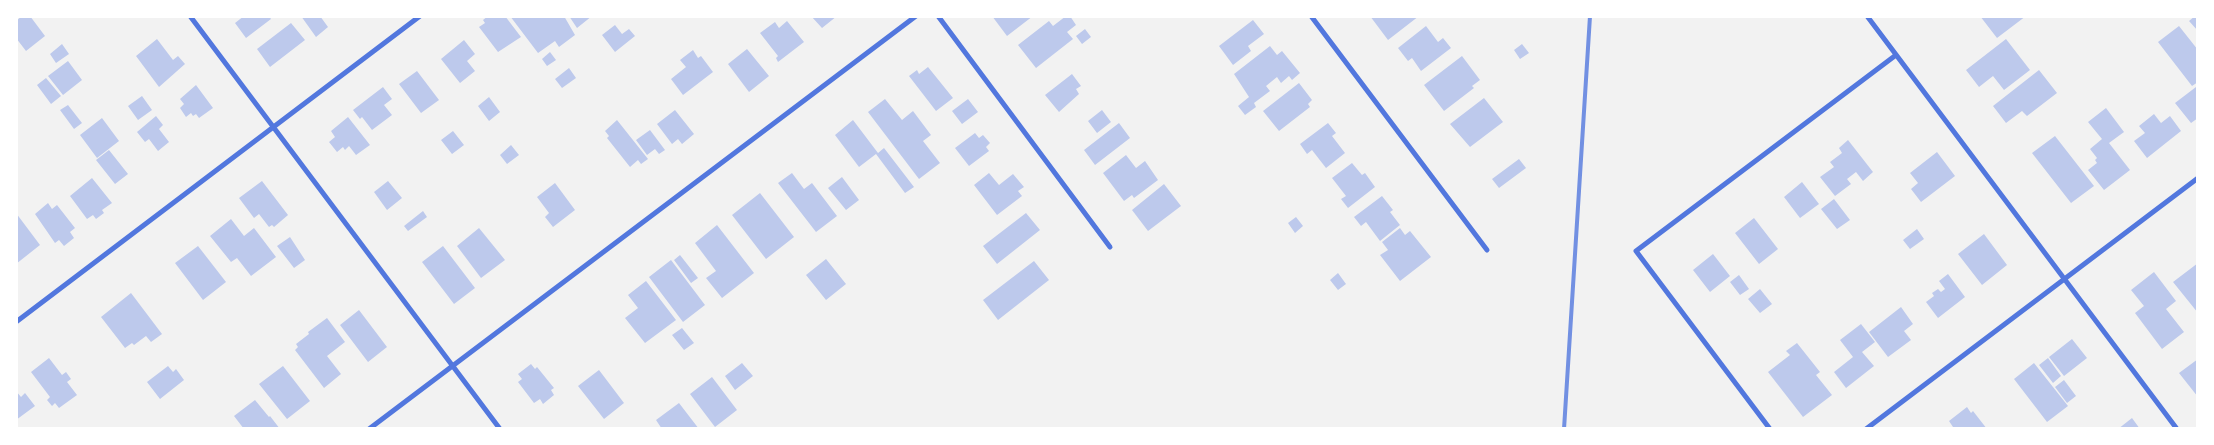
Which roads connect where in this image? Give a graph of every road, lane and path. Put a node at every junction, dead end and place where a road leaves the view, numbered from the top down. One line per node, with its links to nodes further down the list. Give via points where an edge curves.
1 (190, 16): 8 (street)
2 (420, 16): 8 (street)
3 (916, 16): 14 (street)
4 (938, 16): 10 (street)
5 (1311, 16): 11 (street)
6 (1867, 16): 7 (street)
7 (1896, 55): 12 (street); 17 (street, via 1636,251)
8 (273, 127): 13 (street); 14 (street)
9 (2198, 178): 12 (street)
10 (1110, 247)
11 (1487, 250)
12 (2064, 279): 18 (street); 19 (street)
13 (16, 322)
14 (453, 366): 15 (street); 16 (street)
15 (369, 429)
16 (500, 429)
17 (1770, 429)
18 (1866, 429)
19 (2178, 429)

